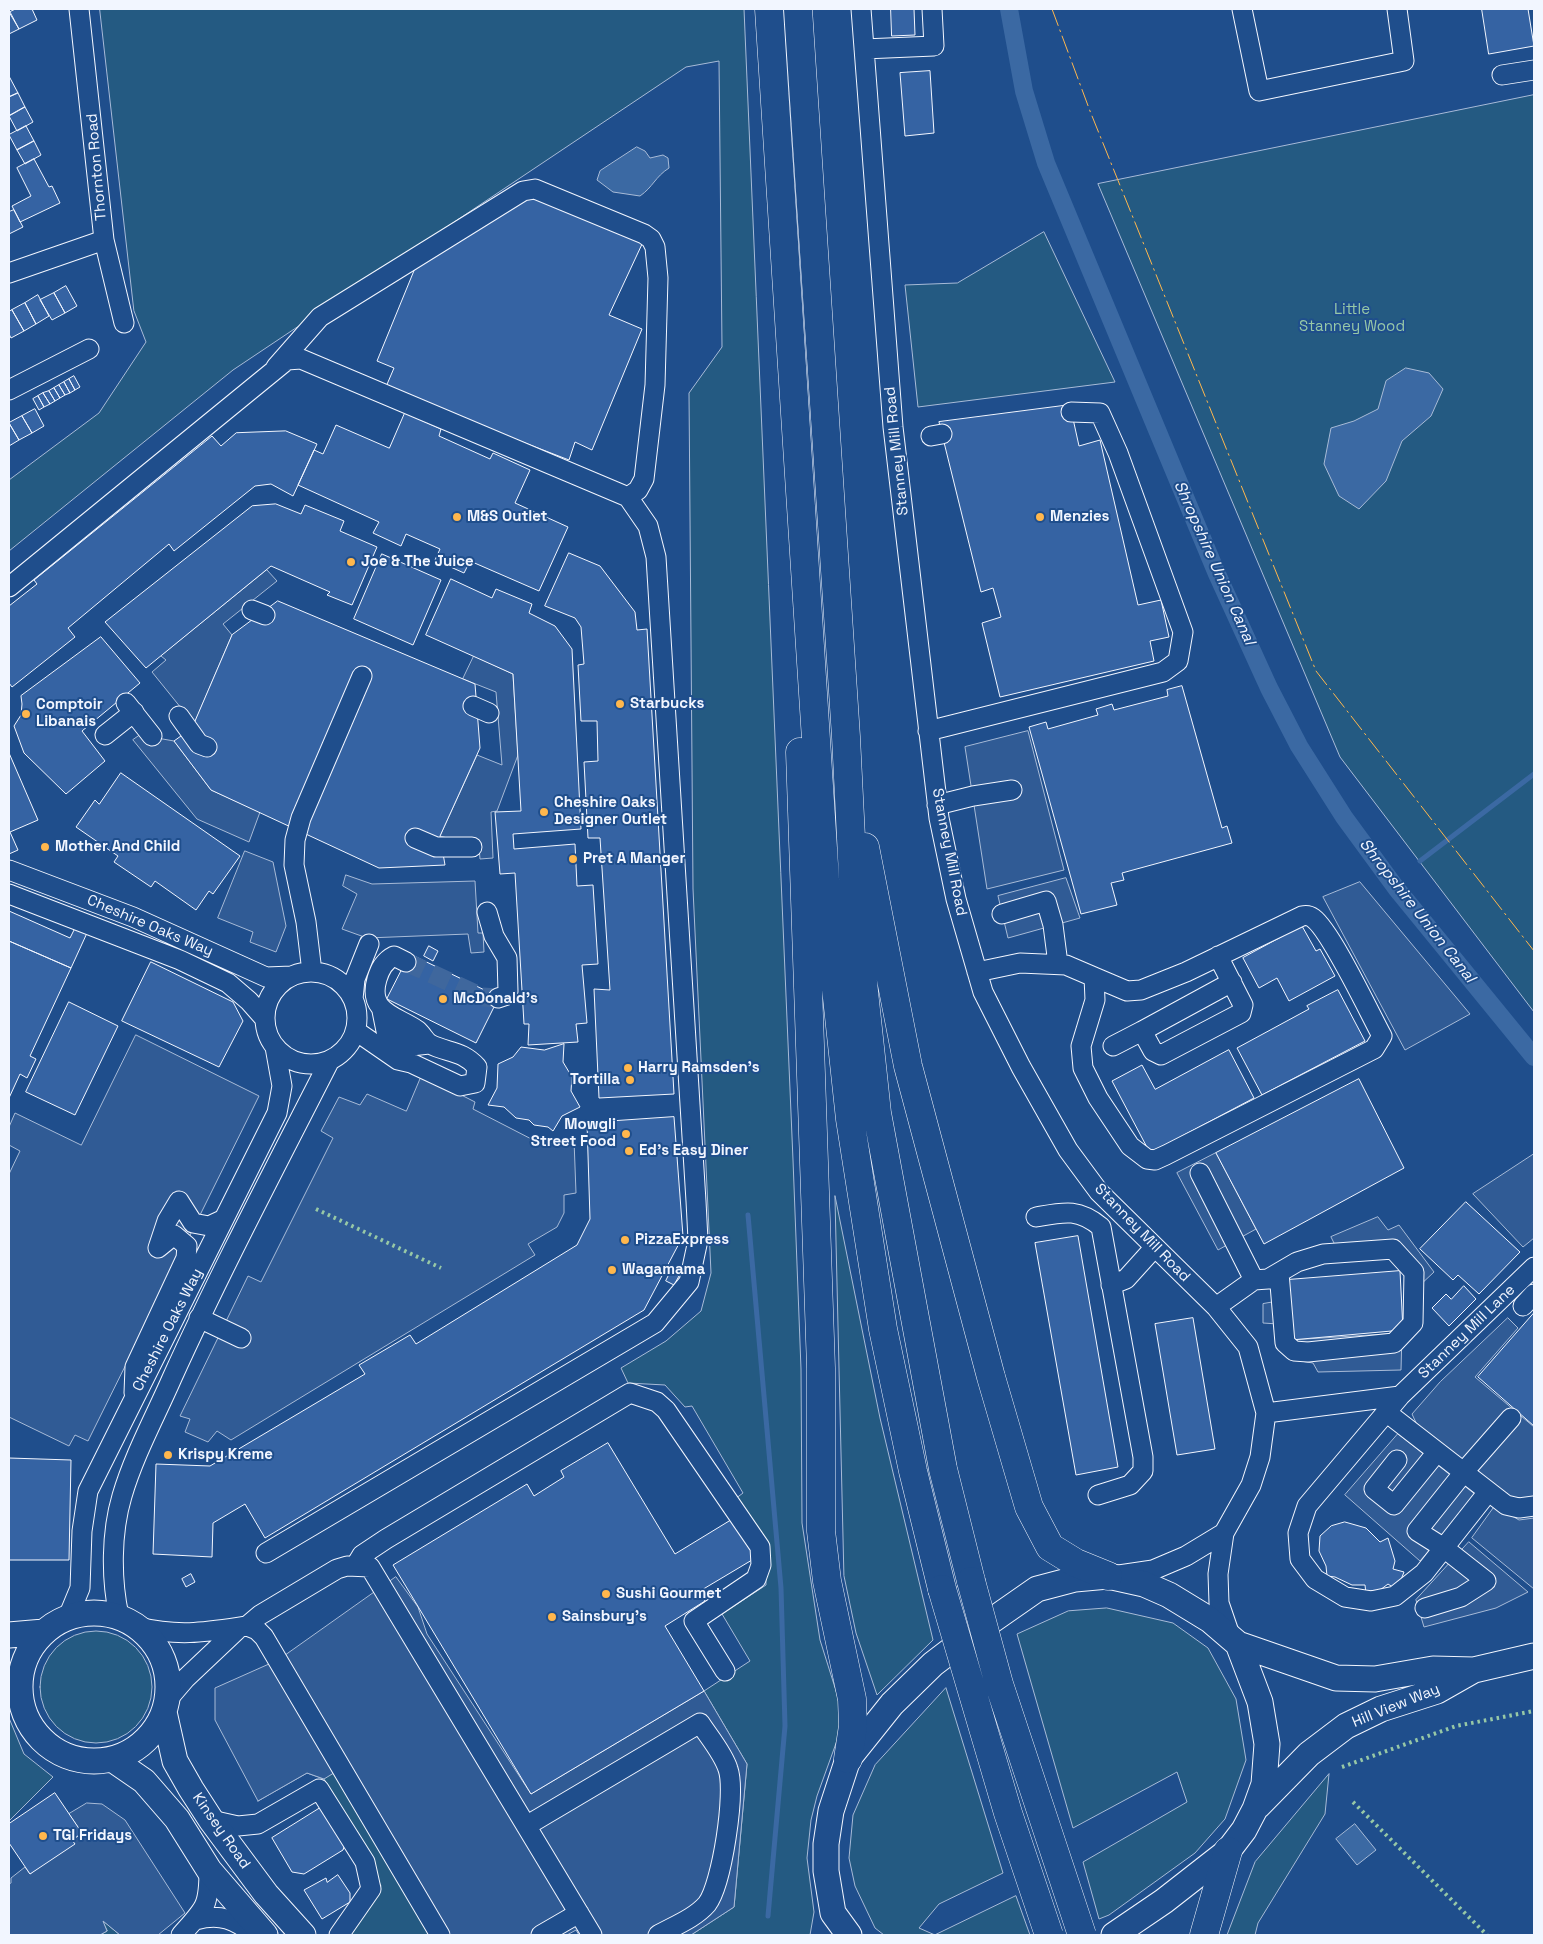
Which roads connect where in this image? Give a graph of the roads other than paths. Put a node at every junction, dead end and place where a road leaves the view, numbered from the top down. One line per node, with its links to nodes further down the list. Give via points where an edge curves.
1 (80, 9): 11 (street, Thornton Road)
2 (769, 9): 19 (highway)
3 (798, 9): 26 (highway)
4 (862, 9): 8 (street, Stanney Mill Road)
5 (932, 9): 8 (street, via 934,46)
6 (1242, 9): 7 (street, via 1258,91 1404,62)
7 (1397, 9)
8 (864, 49): 23 (street, Stanney Mill Road, via 893,428)
9 (1534, 70): 10 (street)
10 (1502, 75)
11 (104, 240): 12 (street); 13 (street, Thornton Road)
12 (9, 272)
13 (124, 323)
14 (90, 349): 16 (street)
15 (275, 368): 18 (street, via 287,360 301,359); 18 (street, via 320,317 522,191 535,189 644,234 655,247 658,278 655,384 644,479 638,490); 20 (street)
16 (9, 390)
17 (1071, 412): 23 (street, via 1100,413 1118,453 1183,632 1178,662 1162,672)
18 (628, 497): 77 (street, via 648,526 656,557 698,1240 689,1282 655,1323)
19 (806, 573): 93 (highway, via 799,767 821,1368 822,1531 827,1581 852,1699 853,1726); 112 (highway, bridge, via 826,895 850,1119 883,1329 942,1590 1008,1813)
20 (9, 587)
21 (362, 676): 40 (street, via 301,818 295,840 294,864)
22 (179, 716): 27 (street, via 199,744)
23 (928, 731): 29 (street, Stanney Mill Road)
24 (105, 735): 25 (street, via 130,707)
25 (152, 736)
26 (846, 737): 79 (highway, via 908,1066 1029,1507 1050,1547 1076,1563); 113 (highway, bridge, via 854,898 878,1113 943,1469 999,1684)
27 (207, 747)
28 (1012, 790): 29 (street)
29 (937, 805): 41 (street, Stanney Mill Road, via 956,899)
30 (415, 838): 31 (street, via 436,847)
31 (472, 847)
32 (9, 870): 42 (street, Cheshire Oaks Way, via 132,917 266,976)
33 (9, 894): 47 (street, Cheshire Oaks Way, via 180,960 228,983)
34 (487, 912): 45 (street, via 494,936 507,958 508,991)
35 (1002, 914): 39 (street, via 1046,901 1054,925)
36 (369, 944): 46 (street, via 356,979)
37 (1218, 956): 43 (street, via 1141,990 1127,991); 43 (street, via 1309,915 1315,918 1335,950 1382,1036 1374,1049 1156,1160 1139,1155 1123,1138 1083,1068 1081,1046 1095,1000); 44 (street)
38 (406, 962): 48 (street, via 394,956 379,971 376,998 382,1012 418,1031 429,1044 453,1050 470,1060 477,1067 475,1083 460,1086 398,1060)
39 (1058, 964): 41 (street, via 1020,963); 43 (street, via 1066,964)
40 (312, 972): 42 (street); 46 (street, via 327,974 340,982)
41 (977, 972): 56 (street, Stanney Mill Road, via 983,992 1021,1067 1068,1150 1099,1192)
42 (292, 976): 47 (street, via 275,989 267,1002)
43 (1094, 977)
44 (1232, 982): 49 (street); 49 (street, via 1243,1005 1241,1013 1161,1055 1152,1051)
45 (498, 998)
46 (353, 999): 48 (street)
47 (264, 1018): 51 (street, via 268,1036)
48 (356, 1031): 52 (street, via 346,1049)
49 (1142, 1031): 50 (street)
50 (1113, 1046)
51 (275, 1047): 52 (street, via 292,1061 307,1064); 55 (street, Cheshire Oaks Way, via 282,1086 277,1113)
52 (330, 1060): 62 (street, Cheshire Oaks Way)
53 (1200, 1173): 59 (street)
54 (1036, 1216): 60 (street, via 1066,1212 1087,1216 1100,1227)
55 (224, 1219): 65 (street, Cheshire Oaks Way); 65 (street, via 209,1226 193,1223 179,1200 167,1221 158,1248 174,1235 187,1246 186,1258 135,1367)
56 (1154, 1248): 60 (street, via 1126,1279); 61 (street, Stanney Mill Road)
57 (1534, 1267): 64 (street, Stanney Mill Lane)
58 (1279, 1273): 58 (street, via 1297,1262 1323,1254 1393,1250 1414,1272 1413,1323 1394,1343 1294,1352 1285,1343); 59 (street, via 1268,1279)
59 (1254, 1280): 61 (street)
60 (1111, 1285): 73 (street, via 1143,1471 1130,1485)
61 (1216, 1307): 67 (street, Stanney Mill Road, via 1248,1347)
62 (199, 1318): 63 (street); 82 (street, Cheshire Oaks Way, via 122,1496 116,1528 114,1594)
63 (241, 1338)
64 (1400, 1396): 66 (street, Stanney Mill Lane); 67 (street)
65 (134, 1398): 81 (street, Cheshire Oaks Way, via 88,1491 82,1531 80,1588)
66 (1386, 1412): 69 (street); 76 (street, Stanney Mill Lane, via 1307,1506 1298,1533 1300,1559 1315,1579 1345,1597 1371,1601 1395,1596 1424,1573)
67 (1266, 1413): 75 (street, Stanney Mill Road, via 1260,1457 1251,1485)
68 (1512, 1418): 71 (street)
69 (1437, 1452): 70 (street, via 1394,1505 1374,1489); 71 (street)
70 (1397, 1460)
71 (1463, 1473): 72 (street); 76 (street, via 1417,1531)
72 (1488, 1492): 74 (street, via 1506,1505 1519,1508); 76 (street, Stanney Mill Lane)
73 (1098, 1495)
74 (1534, 1506)
75 (1224, 1533): 79 (street, Stanney Mill Road, via 1186,1556 1152,1570); 86 (street, Stanney Mill Road, via 1218,1574 1219,1603)
76 (1444, 1548): 80 (street, via 1486,1581 1462,1598)
77 (266, 1553)
78 (356, 1565): 83 (street, via 337,1569); 89 (street, via 362,1555 386,1539 630,1393 657,1402 666,1410 760,1547 761,1565 756,1579 694,1621); 96 (street, via 370,1567 376,1573)
79 (1111, 1576): 86 (main road, via 1144,1584 1169,1595 1210,1620); 93 (main road, via 1075,1579 1037,1590 971,1635 933,1664 892,1704)
80 (1425, 1608)
81 (68, 1617): 82 (main road, via 87,1613); 84 (main road)
82 (129, 1621): 83 (street, via 165,1633 188,1634); 91 (main road, via 156,1646 165,1663 169,1682)
83 (243, 1627): 91 (street, via 186,1678); 107 (street, via 256,1630 264,1637)
84 (44, 1632): 85 (main road); 90 (main road, via 25,1659)
85 (9, 1635)
86 (1234, 1641): 88 (main road, Hill View Way, via 1336,1678 1375,1679 1434,1669); 94 (main road, via 1260,1702 1267,1744 1264,1784)
87 (1534, 1656): 88 (main road, Hill View Way)
88 (1474, 1670): 94 (main road, Hill View Way, via 1437,1691 1381,1709 1346,1726 1309,1754)
89 (726, 1671)
90 (15, 1691): 92 (main road, via 30,1724 45,1743 65,1755 88,1761)
91 (166, 1706): 92 (main road, via 157,1728 144,1742 129,1753); 95 (main road, Kinsey Road, via 175,1761)
92 (112, 1759): 98 (main road, Kinsey Road, via 144,1781 177,1820)
93 (848, 1759): 101 (main road, via 831,1811 826,1844)
94 (1255, 1809): 97 (main road)
95 (210, 1820): 105 (main road, Kinsey Road, via 266,1894); 106 (street, via 238,1826 258,1824 319,1788 365,1862 371,1889)
96 (526, 1826): 99 (street); 110 (street, via 700,1723 729,1771 726,1842 711,1898 700,1910)
97 (1228, 1851): 114 (main road); 115 (highway)
98 (209, 1870): 100 (street, via 209,1894); 104 (main road, Kinsey Road)
99 (579, 1913): 108 (street); 109 (street)
100 (196, 1920): 102 (street); 103 (street, via 224,1917 239,1923)
101 (830, 1924): 111 (main road)
102 (181, 1935)
103 (254, 1935)
104 (265, 1935)
105 (303, 1935)
106 (339, 1935)
107 (440, 1935)
108 (542, 1935)
109 (592, 1935)
110 (658, 1935)
111 (849, 1935)
112 (1049, 1935)
113 (1082, 1935)
114 (1114, 1935)
115 (1204, 1935)

